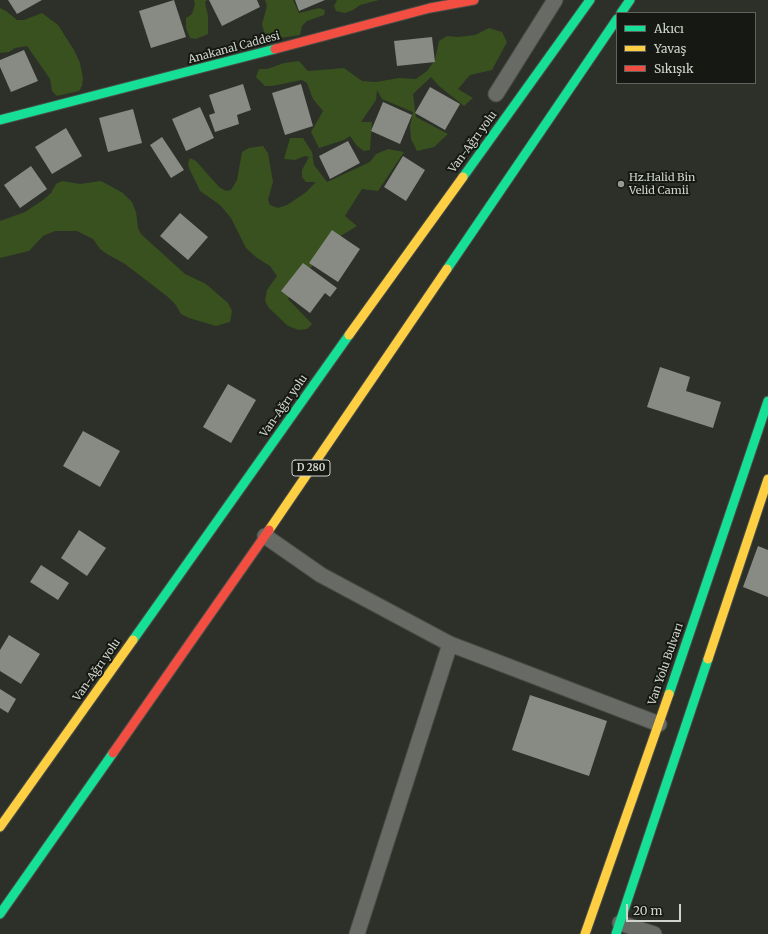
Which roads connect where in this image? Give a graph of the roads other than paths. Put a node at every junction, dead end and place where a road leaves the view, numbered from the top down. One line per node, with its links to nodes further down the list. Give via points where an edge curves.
1 (474, 0): 8 (main road, Anakanal Caddesi, via 430,8)
2 (555, 0): 7 (street)
3 (590, 0): 14 (main road, Van-Ağrı yolu)
4 (630, 0): 5 (main road)
5 (622, 12)
6 (616, 20): 11 (main road, D 280)
7 (496, 94)
8 (0, 120)
9 (768, 401): 13 (main road, Van Yolu Bulvarı)
10 (768, 478): 16 (main road)
11 (265, 536): 12 (street, via 321,575); 15 (main road, D 280)
12 (450, 644): 13 (street); 17 (street)
13 (658, 724): 18 (main road, Van Yolu Bulvarı)
14 (0, 827)
15 (0, 914)
16 (618, 928): 19 (street)
17 (357, 934)
18 (585, 934)
19 (654, 934)

